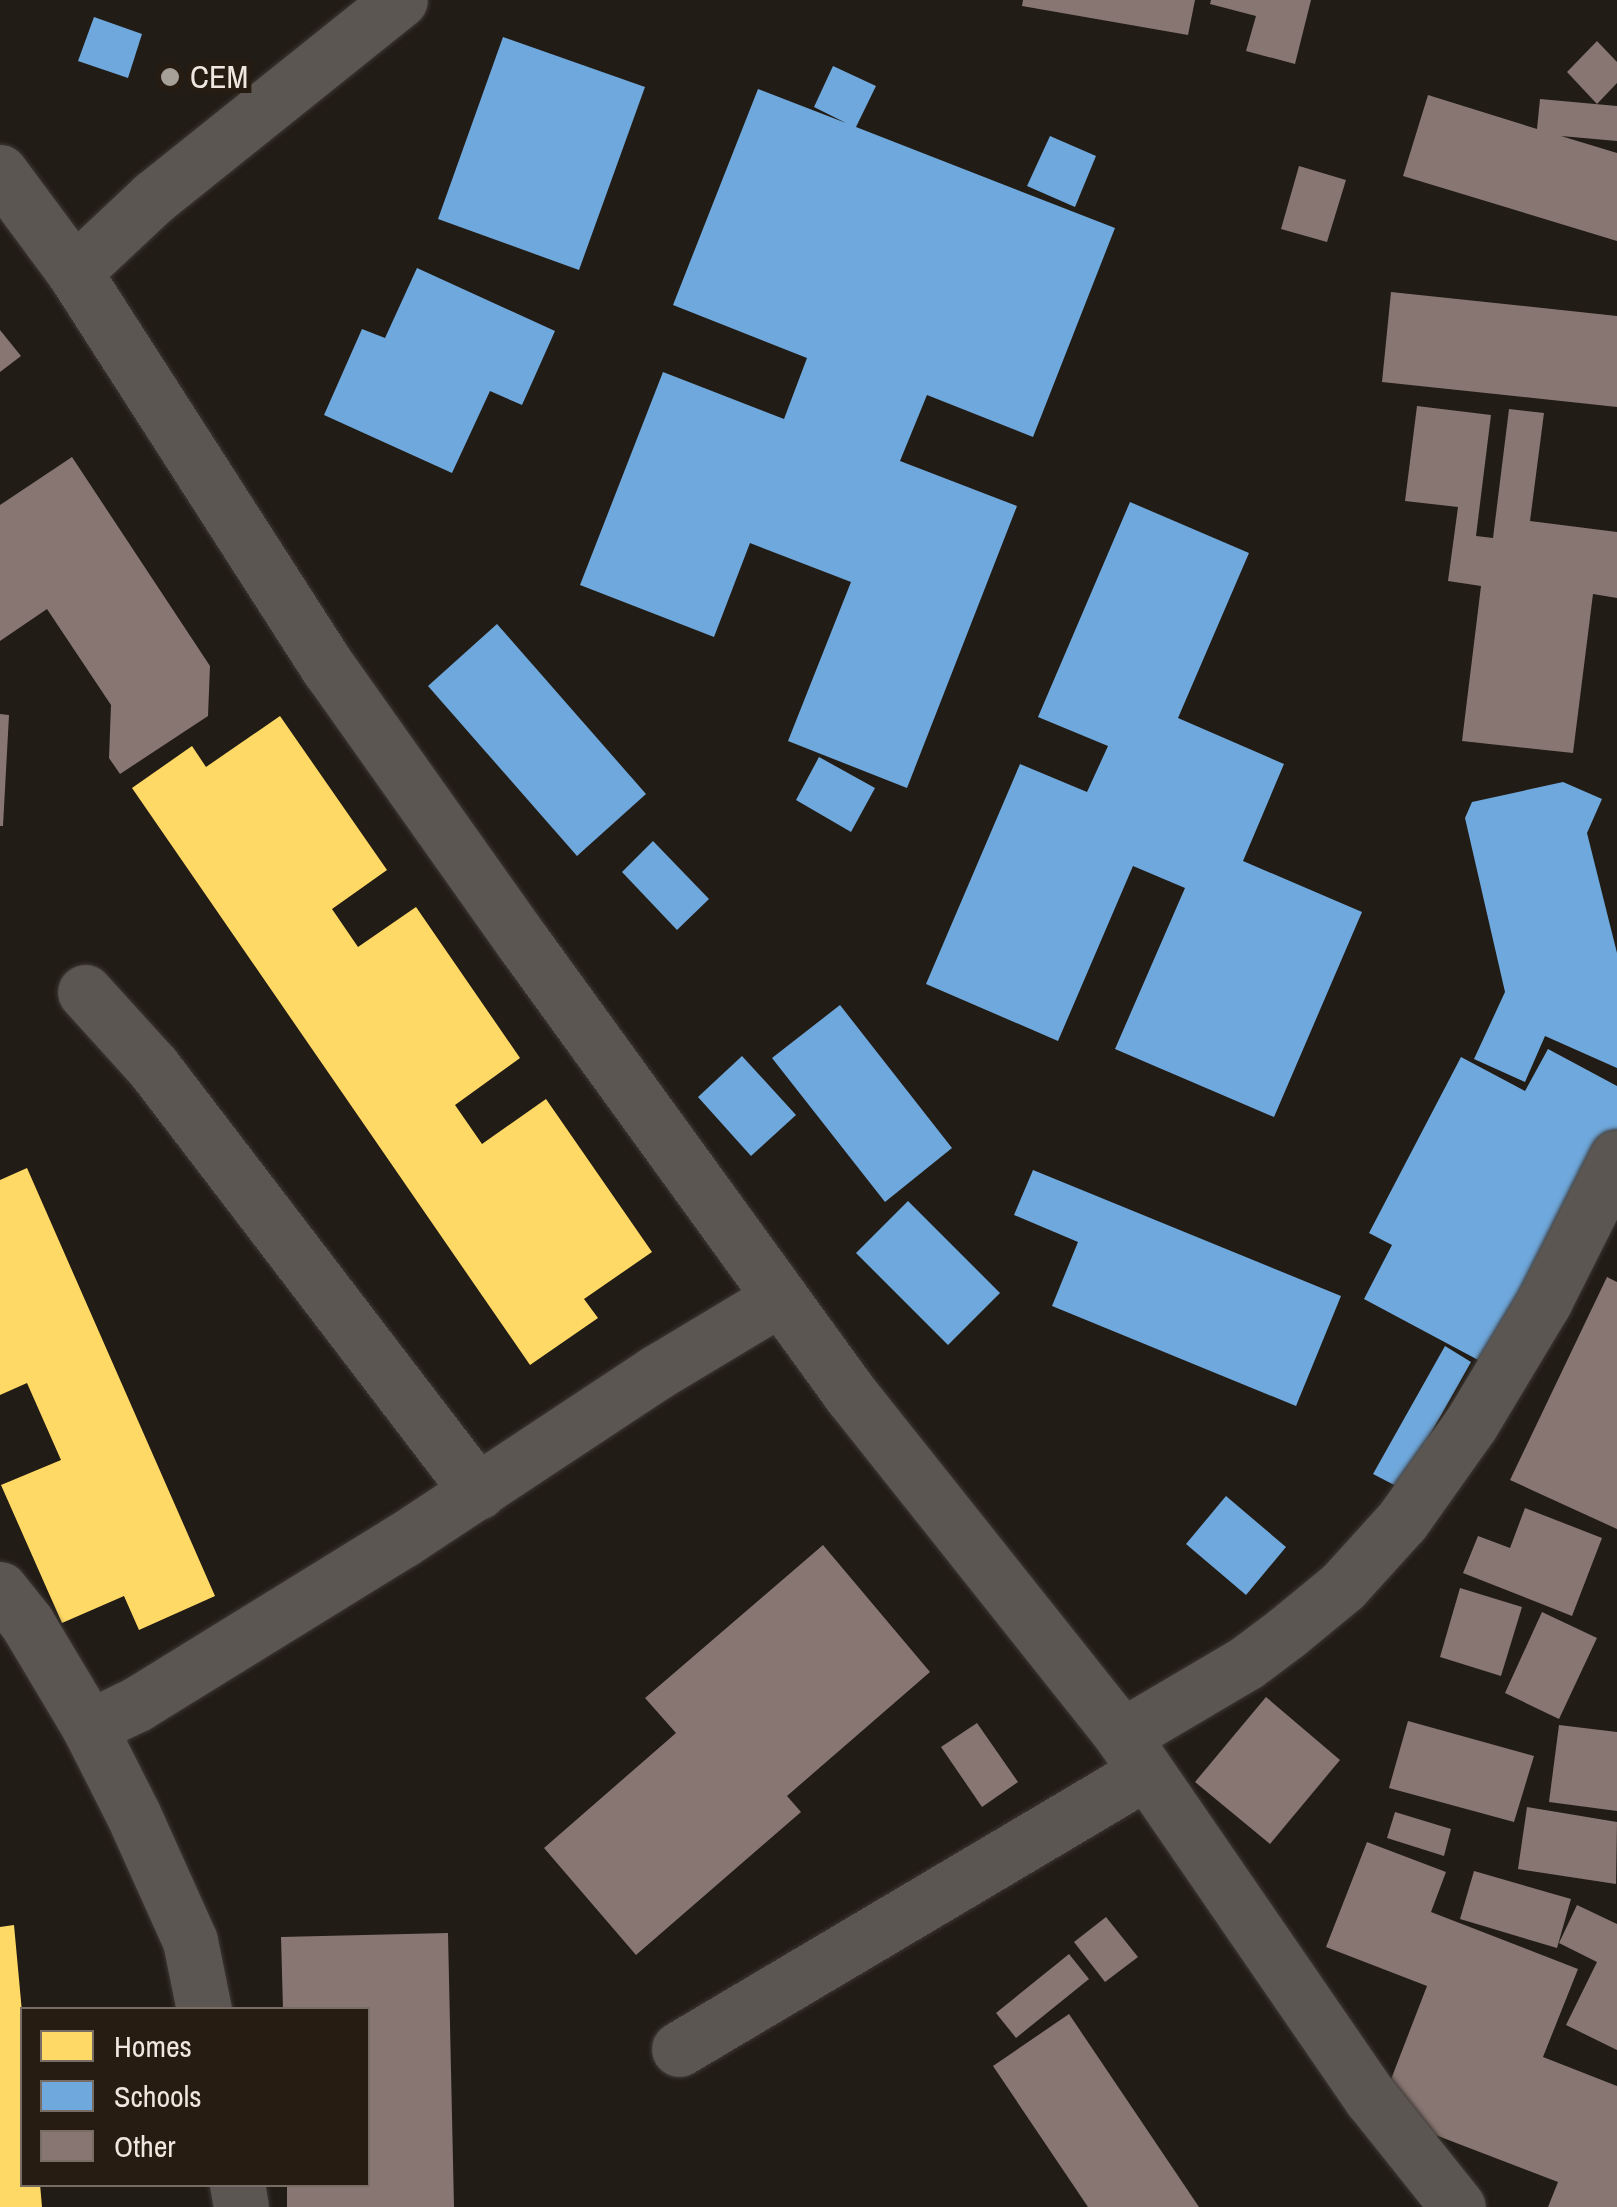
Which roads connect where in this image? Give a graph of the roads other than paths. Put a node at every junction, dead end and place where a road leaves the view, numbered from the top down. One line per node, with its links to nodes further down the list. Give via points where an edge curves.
1 (400, 0): 3 (street, via 154,197)
2 (0, 172): 3 (street)
3 (74, 272): 6 (street, via 330,670)
4 (85, 992): 7 (street, via 153,1068)
5 (1617, 1157): 10 (street, via 1544,1302 1402,1521 1344,1586)
6 (780, 1298): 7 (street); 10 (street)
7 (478, 1492): 9 (street, via 137,1704)
8 (0, 1588): 9 (street)
9 (89, 1727): 11 (street, via 190,1941)
10 (1134, 1754): 12 (street); 13 (street, via 1371,2098)
11 (203, 2007)
12 (679, 2049)
13 (1458, 2207)

